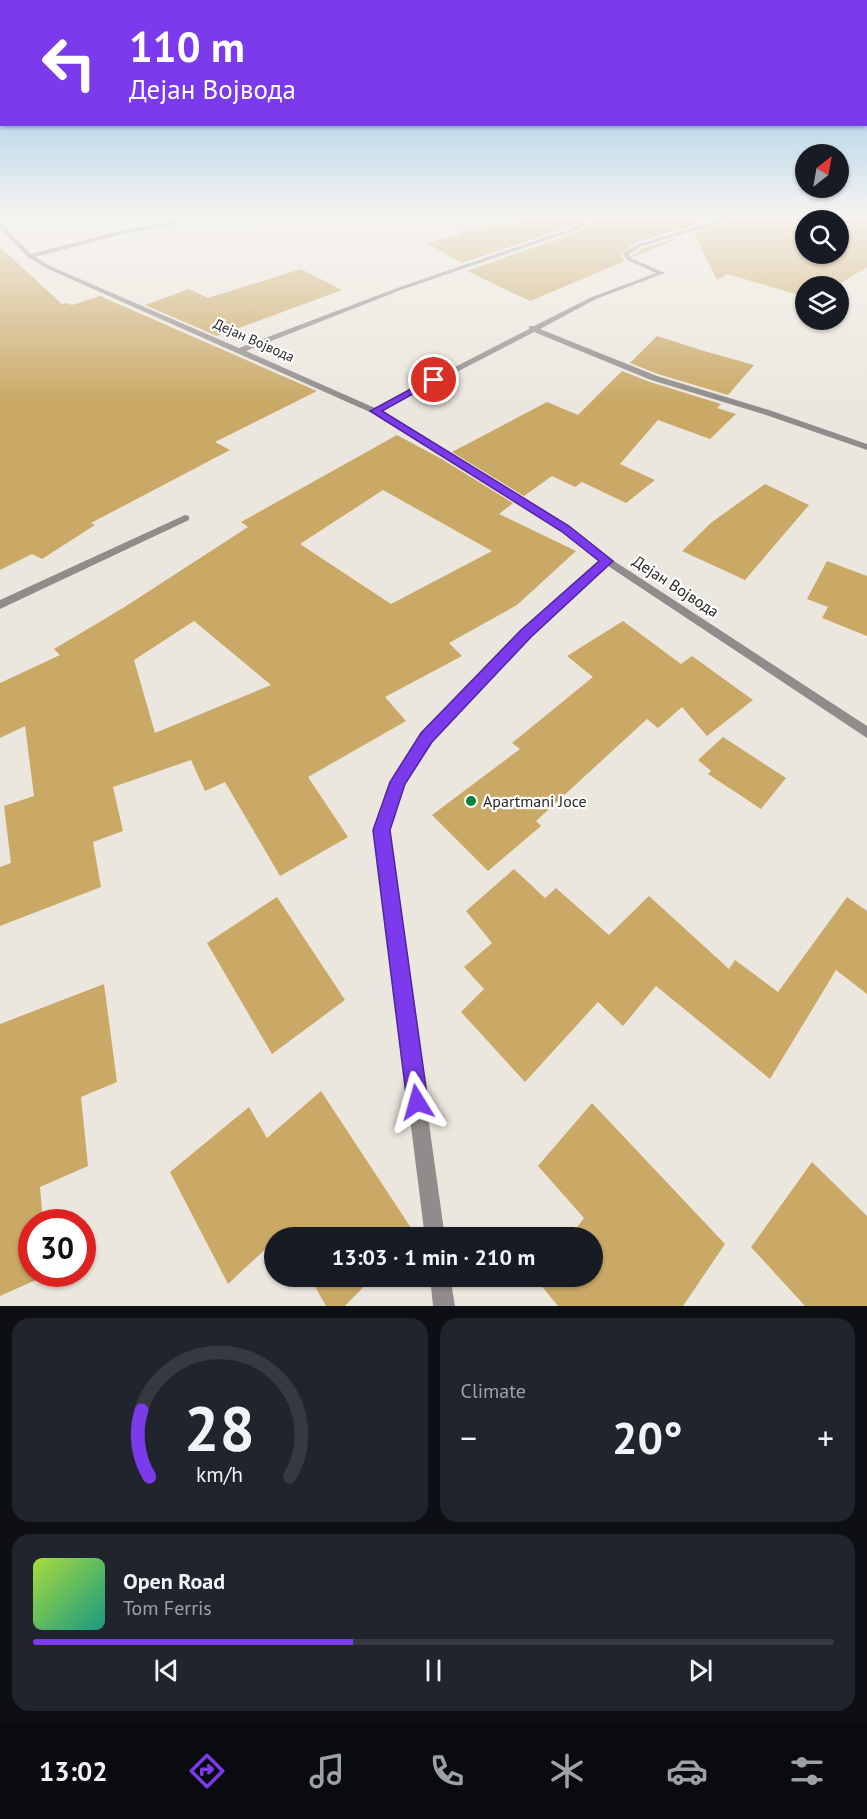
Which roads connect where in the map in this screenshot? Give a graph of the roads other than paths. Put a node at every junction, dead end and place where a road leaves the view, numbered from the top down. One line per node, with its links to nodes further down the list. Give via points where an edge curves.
1 (77, 280): 5 (street, Дејан Војвода)
2 (426, 280): 5 (street)
3 (643, 280): 4 (street)
4 (532, 328): 6 (street); 7 (street, via 654,378)
5 (242, 350): 6 (street, Дејан Војвода)
6 (375, 411): 9 (street, Дејан Војвода, via 565,528)
7 (867, 447)
8 (185, 518): 10 (street)
9 (607, 561): 11 (street, Дејан Војвода); 12 (street, via 526,634 427,737 398,782 381,830)
10 (0, 604)
11 (867, 733)
12 (434, 1227)
13 (441, 1287): 14 (street)
14 (444, 1306)

